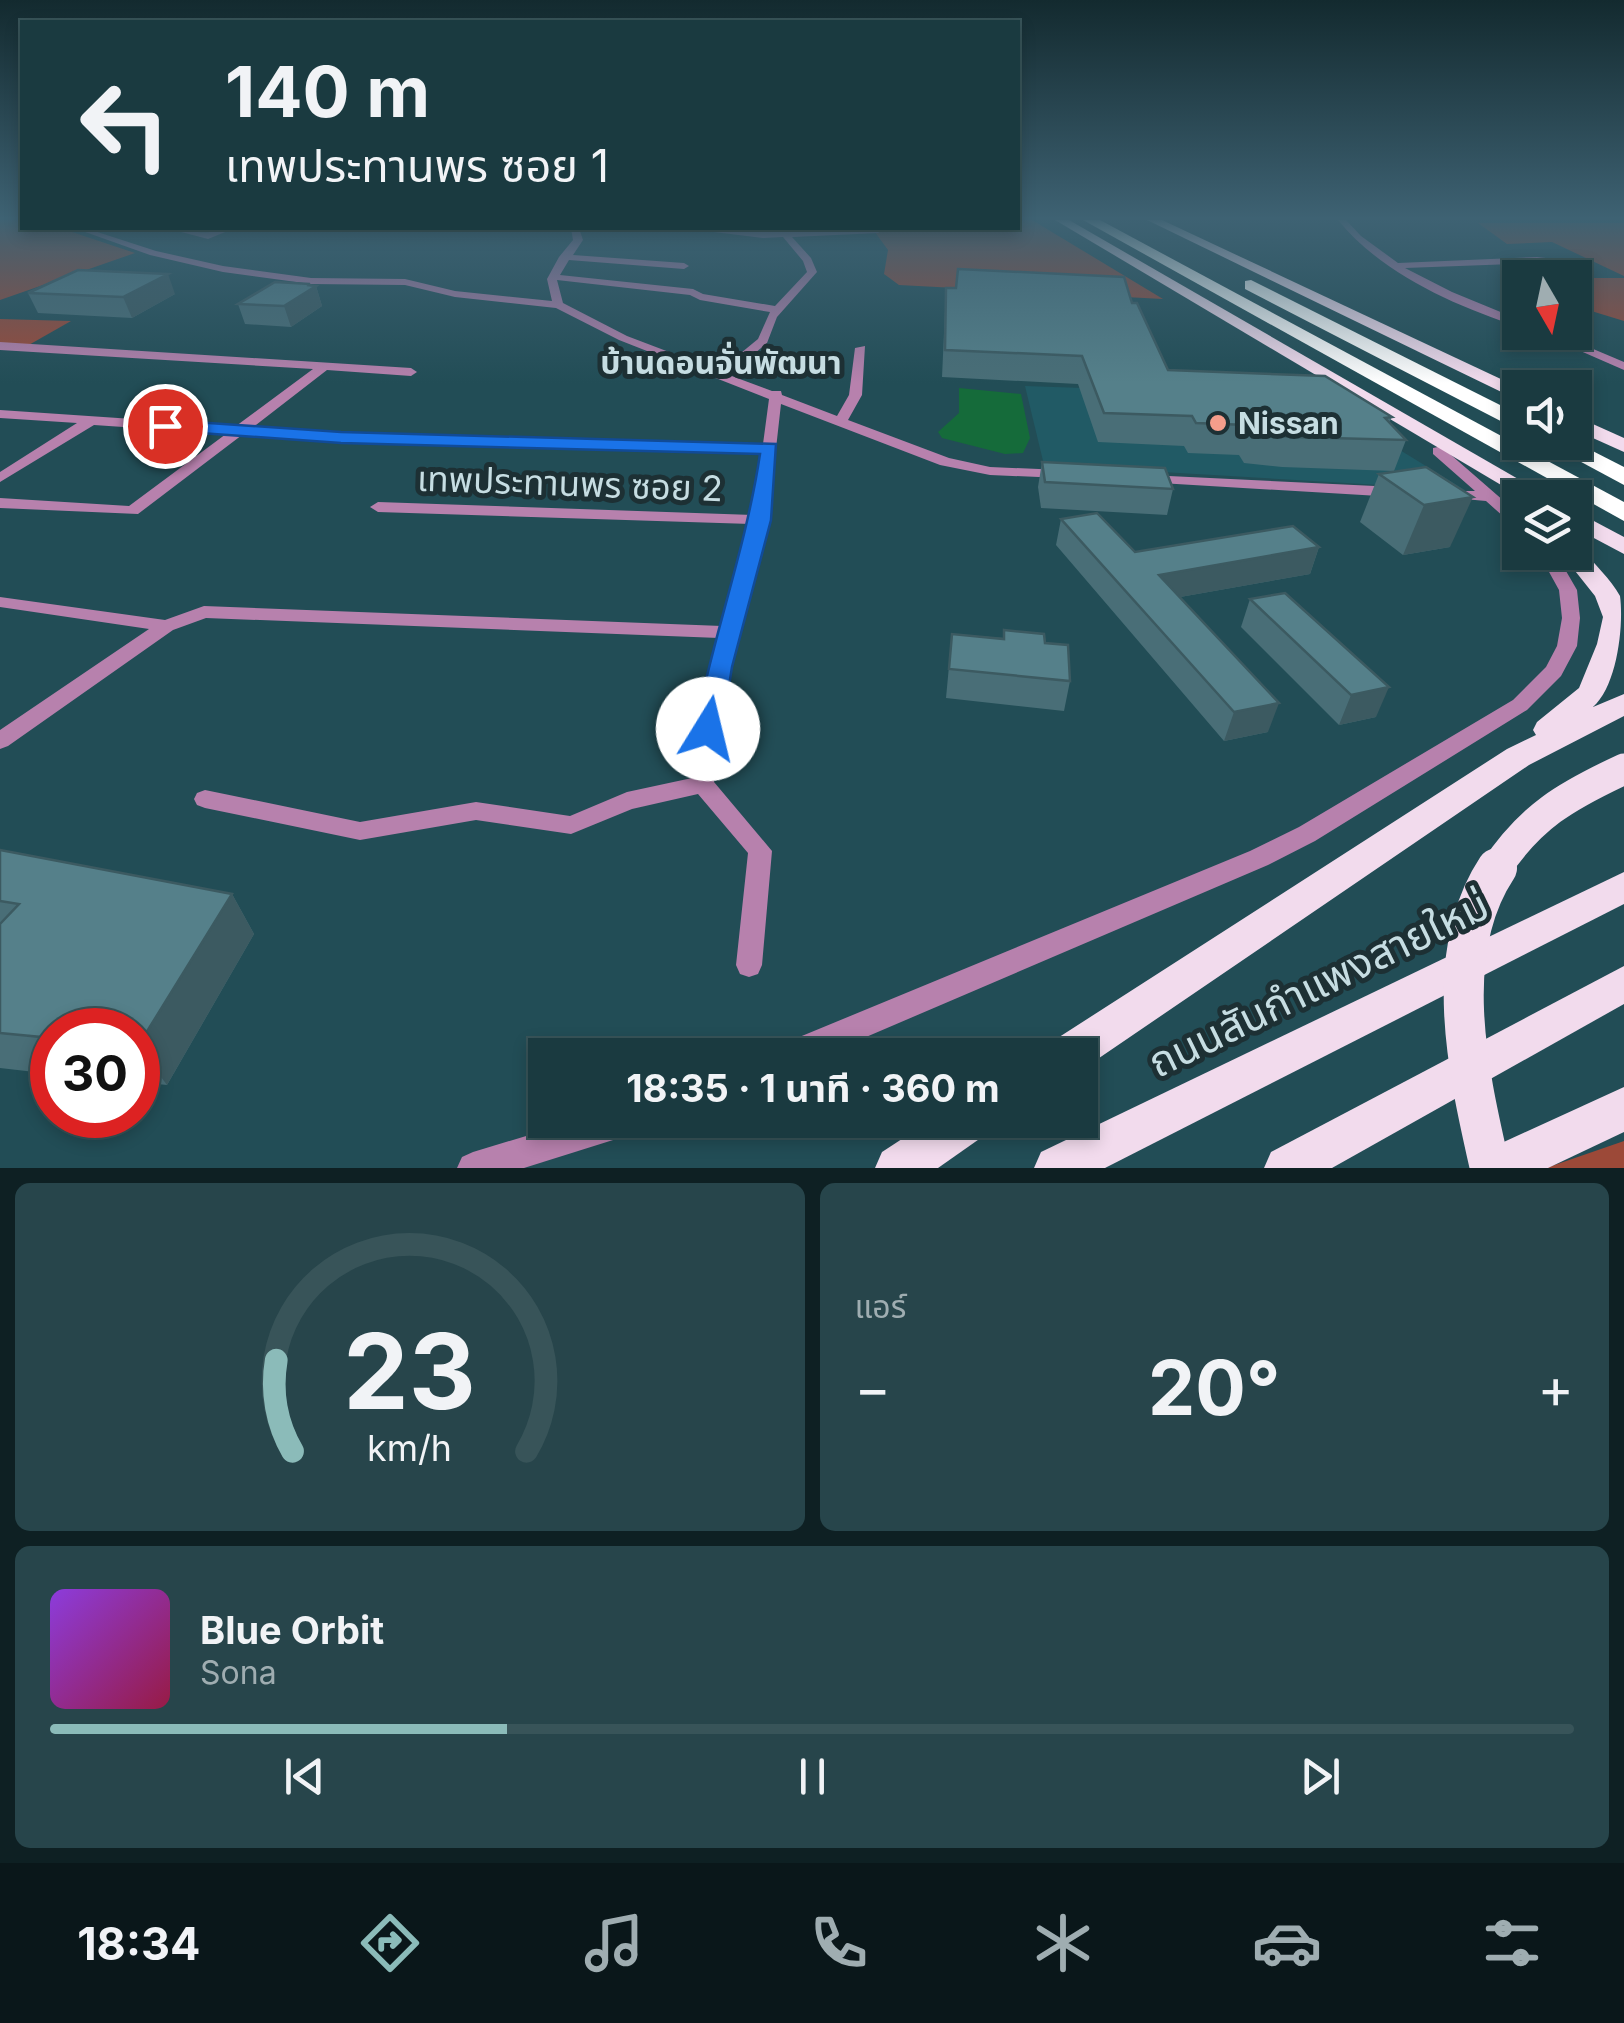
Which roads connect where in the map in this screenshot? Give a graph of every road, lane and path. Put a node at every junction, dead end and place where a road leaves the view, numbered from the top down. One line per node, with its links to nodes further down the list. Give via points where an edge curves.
1 (262, 275): 9 (street, via 405,282)
2 (810, 275): 10 (street)
3 (1155, 275): 23 (main road)
4 (1189, 275): 48 (highway)
5 (1230, 275): 25 (highway)
6 (1268, 275): 18 (main road)
7 (1414, 275): 11 (street)
8 (553, 277): 9 (street); 10 (street, via 693,292)
9 (558, 305): 19 (street)
10 (777, 310): 19 (street, via 763,341)
11 (1502, 316)
12 (0, 346): 15 (street)
13 (861, 348): 27 (street, via 854,402)
14 (1585, 350): 16 (street)
15 (324, 366): 17 (street); 31 (street)
16 (1624, 366)
17 (411, 372)
18 (1477, 374): 20 (main road); 21 (main road)
19 (721, 375): 22 (street)
20 (1502, 382)
21 (1502, 386)
22 (776, 394): 27 (street); 33 (street)
23 (1388, 409): 34 (main road); 40 (main road)
24 (0, 414): 28 (street)
25 (1502, 415)
26 (1592, 416): 30 (main road)
27 (841, 419): 36 (street, via 964,467)
28 (92, 420): 31 (street); 37 (street)
29 (1592, 430): 32 (main road)
30 (1624, 430)
31 (238, 431): 33 (street); 45 (street, via 132,511)
32 (1624, 446)
33 (770, 448): 49 (street)
34 (1438, 451): 42 (main road); 44 (street)
35 (1590, 460): 39 (highway)
36 (1086, 476)
37 (0, 478)
38 (1125, 478): 41 (street)
39 (1624, 478)
40 (1509, 480)
41 (1415, 492)
42 (1502, 493)
43 (1434, 494): 44 (street)
44 (1492, 496): 46 (street)
45 (0, 503)
46 (1502, 506)
47 (378, 507): 49 (street, เทพประทานพร ซอย 2)
48 (1624, 513)
49 (760, 520): 56 (street)
50 (1592, 528): 51 (main road)
51 (1624, 546)
52 (1556, 570): 66 (street, via 1572,618 1567,646 1554,671 1520,705 1260,858)
53 (1587, 570): 59 (main road, via 1616,618 1611,644 1590,693)
54 (0, 602): 55 (street)
55 (166, 626): 56 (street, via 204,612); 58 (street)
56 (728, 632): 61 (street, via 711,702)
57 (1624, 704): 59 (main road)
58 (0, 741)
59 (1518, 757): 67 (main road)
60 (1624, 769): 75 (main road, bridge, via 1537,814 1486,880 1471,927 1465,1036 1475,1109)
61 (703, 784): 62 (street, via 627,800 572,826 476,810 360,831); 64 (street, via 760,851)
62 (205, 799)
63 (1624, 887): 73 (main road, ถนนสันกำแพงสายใหม่)
64 (748, 965)
65 (1624, 984): 74 (main road)
66 (831, 1038)
67 (1094, 1038)
68 (1624, 1110): 75 (main road)
69 (570, 1138): 71 (street)
70 (943, 1138): 72 (main road)
71 (472, 1168)
72 (898, 1168)
73 (1057, 1168)
74 (1287, 1168)
75 (1494, 1168)

